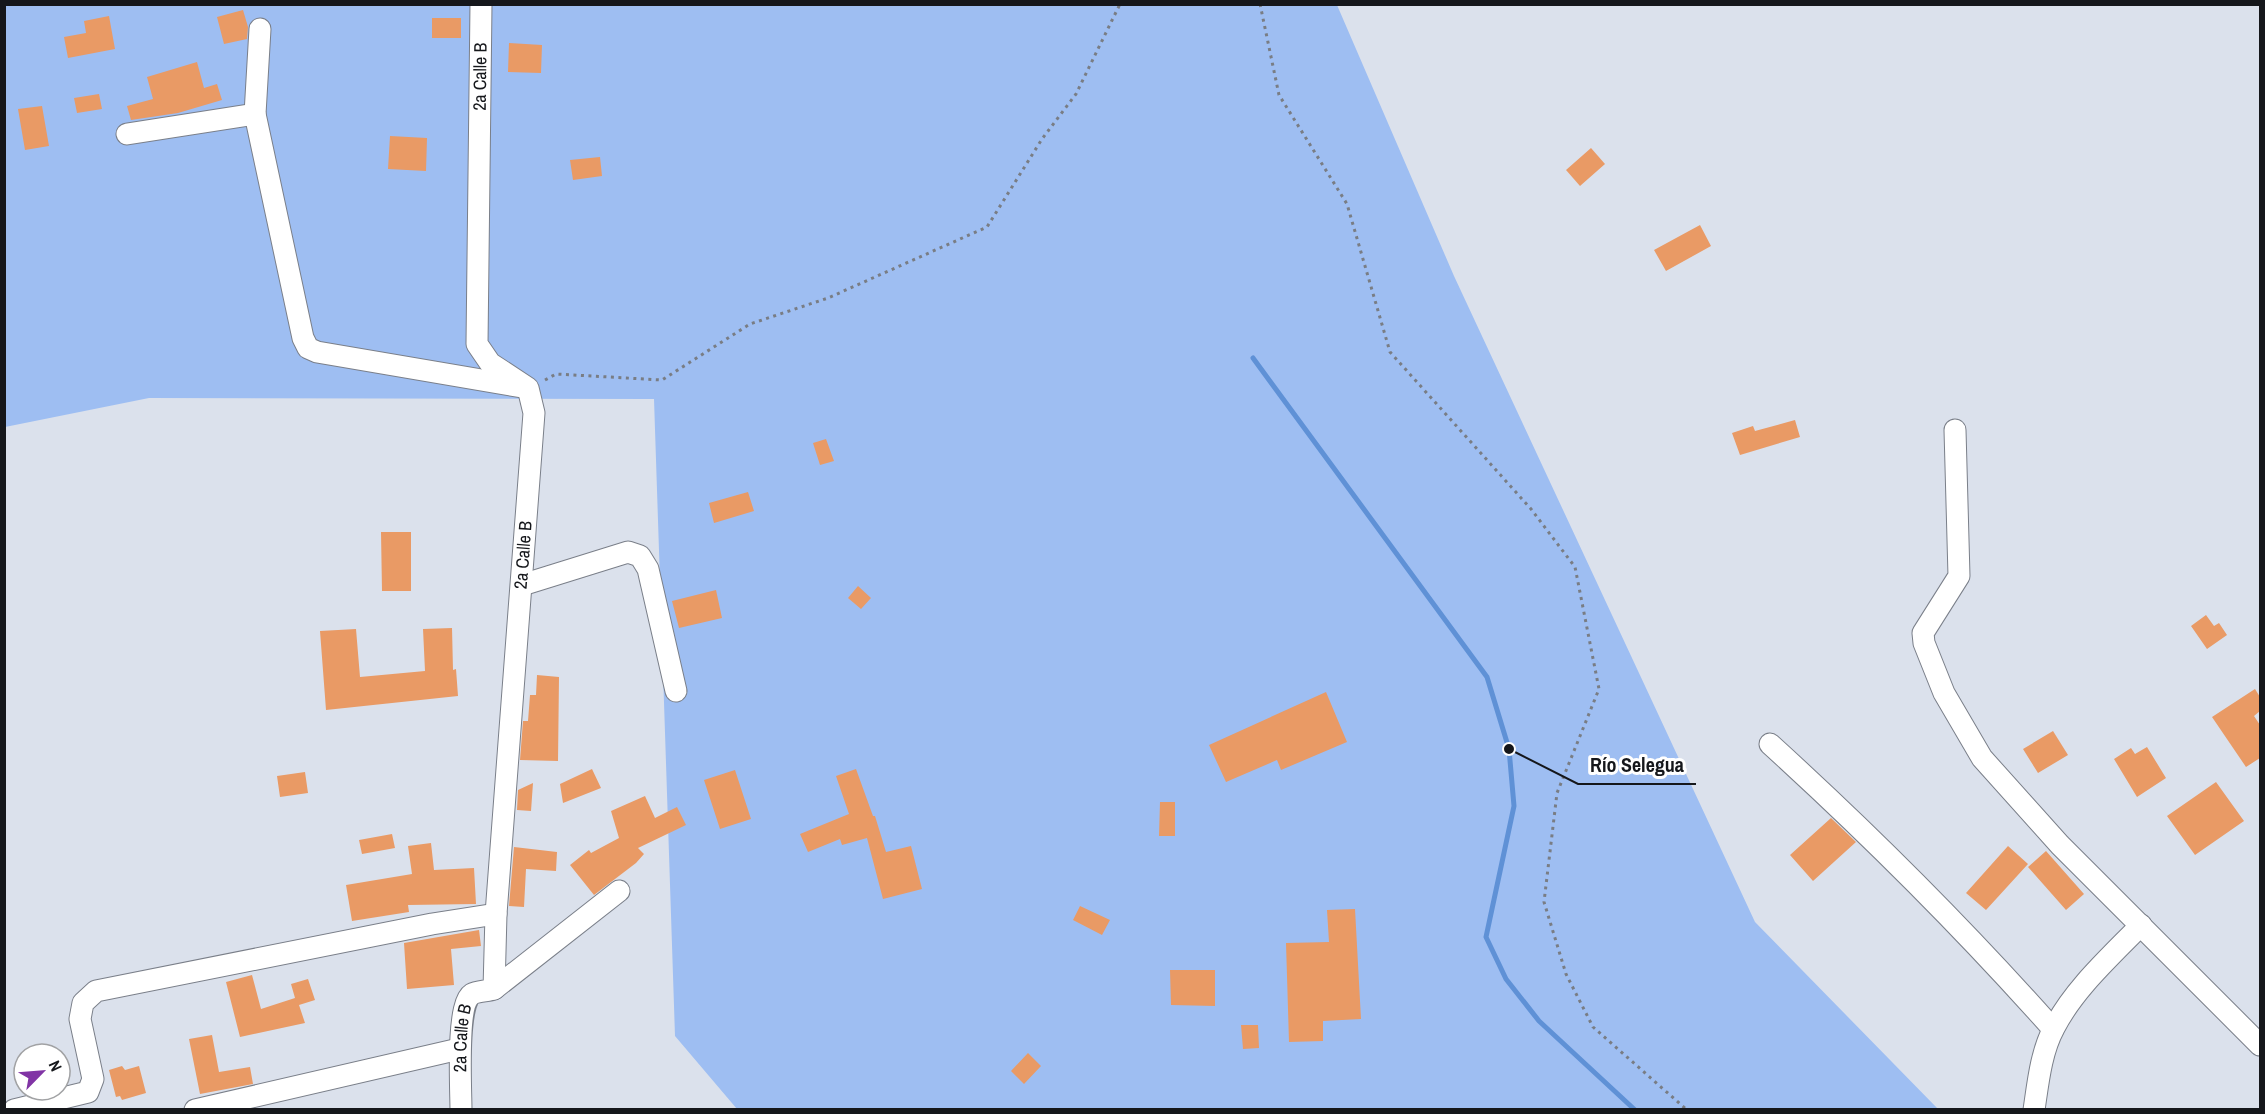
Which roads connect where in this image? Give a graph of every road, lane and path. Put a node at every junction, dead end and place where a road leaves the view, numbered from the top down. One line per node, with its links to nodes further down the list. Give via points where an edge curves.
1 (481, 4): 7 (street, 2a Calle B, via 477,344 490,363)
2 (1120, 4): 7 (path, via 1076,94 1042,139 987,227 828,298 750,324 662,380 556,375)
3 (1260, 4): 22 (path, via 1279,95 1347,204 1390,352 1531,509 1575,567 1599,689 1557,793 1544,902 1566,974 1593,1027)
4 (260, 29): 5 (street)
5 (255, 114): 6 (street); 7 (street, via 308,348)
6 (127, 135)
7 (528, 388): 9 (street, 2a Calle B, via 534,413)
8 (1955, 429): 14 (street, via 1959,576 1923,633 1924,643 1944,693 1982,758 2060,845)
9 (522, 585): 10 (street, via 628,552 640,556 648,569); 13 (street, 2a Calle B)
10 (676, 691)
11 (1770, 744): 16 (street, via 1984,951)
12 (619, 891): 15 (street)
13 (496, 914): 15 (street, 2a Calle B); 19 (street, via 96,991 83,1004 80,1019 93,1079 88,1092)
14 (2141, 925): 16 (street, via 2092,974); 17 (street)
15 (494, 989): 18 (street, 2a Calle B, via 472,994 466,1001)
16 (2053, 1029): 23 (street, via 2040,1070)
17 (2260, 1044)
18 (459, 1049): 20 (street); 21 (street, 2a Calle B)
19 (14, 1110)
20 (195, 1110)
21 (461, 1110)
22 (1688, 1110)
23 (2034, 1110)

